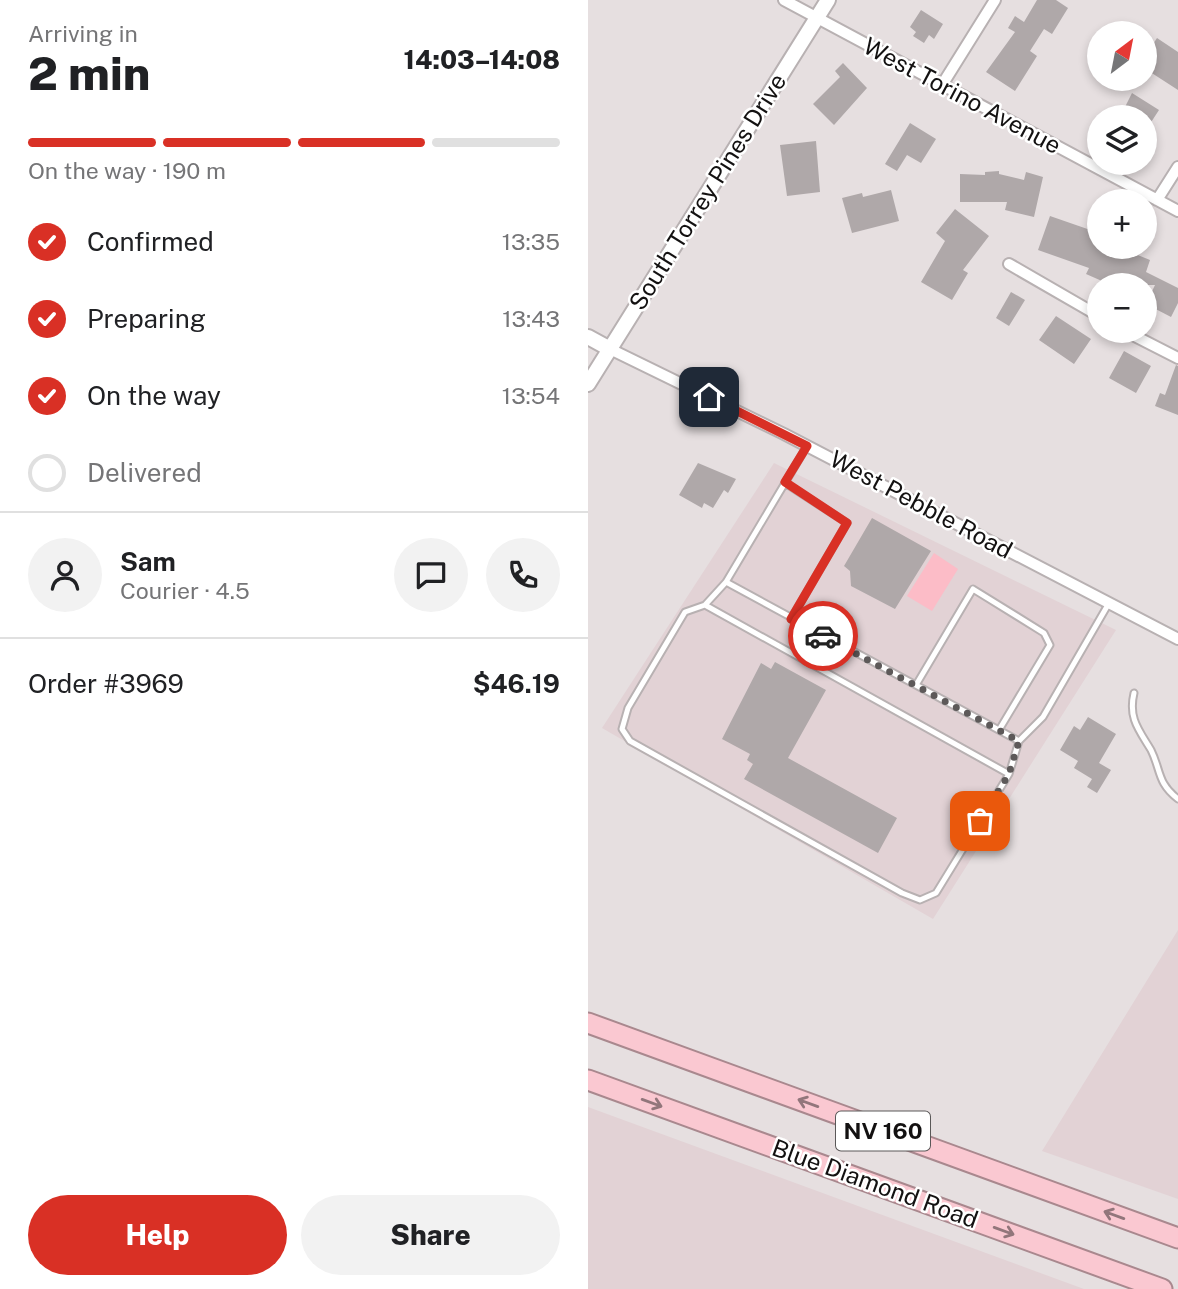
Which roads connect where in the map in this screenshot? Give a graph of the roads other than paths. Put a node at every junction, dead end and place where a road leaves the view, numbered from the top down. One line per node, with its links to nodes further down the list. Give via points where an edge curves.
1 (784, 0): 4 (street, West Torino Avenue)
2 (828, 0): 4 (street, South Torrey Pines Drive)
3 (995, 0): 5 (street)
4 (817, 18): 5 (street, West Torino Avenue); 14 (street, South Torrey Pines Drive)
5 (942, 85): 7 (street, West Torino Avenue)
6 (1178, 167): 8 (street)
7 (1136, 189)
8 (1157, 200): 9 (street, West Torino Avenue)
9 (1178, 211)
10 (1009, 264): 11 (street)
11 (1087, 309)
12 (588, 337): 14 (street, West Pebble Road)
13 (1149, 343): 15 (street)
14 (610, 349): 16 (street, South Torrey Pines Drive); 17 (street, West Pebble Road)
15 (1178, 358)
16 (588, 384)
17 (807, 446): 18 (lane); 20 (street, West Pebble Road)
18 (785, 482): 19 (lane); 22 (lane, via 847,523)
19 (726, 582): 21 (lane); 22 (lane)
20 (1109, 603): 23 (street, West Pebble Road); 27 (lane, via 1043,717)
21 (705, 605): 28 (lane); 28 (lane, via 685,612 628,708 622,729 630,741 890,886 920,900 936,893)
22 (791, 619): 24 (lane)
23 (1178, 639)
24 (916, 685): 26 (lane); 26 (lane, via 973,589 1044,633 1050,645)
25 (1134, 693): 29 (lane, via 1130,708 1137,732 1151,752 1161,783)
26 (999, 730): 27 (lane)
27 (1019, 741): 28 (lane)
28 (1009, 774)
29 (1178, 799)
30 (588, 1023): 32 (highway, NV 160, one-way to 30)
31 (588, 1080): 33 (highway, Blue Diamond Road / NV 160, one-way to 33)
32 (1178, 1238)
33 (1162, 1289)

